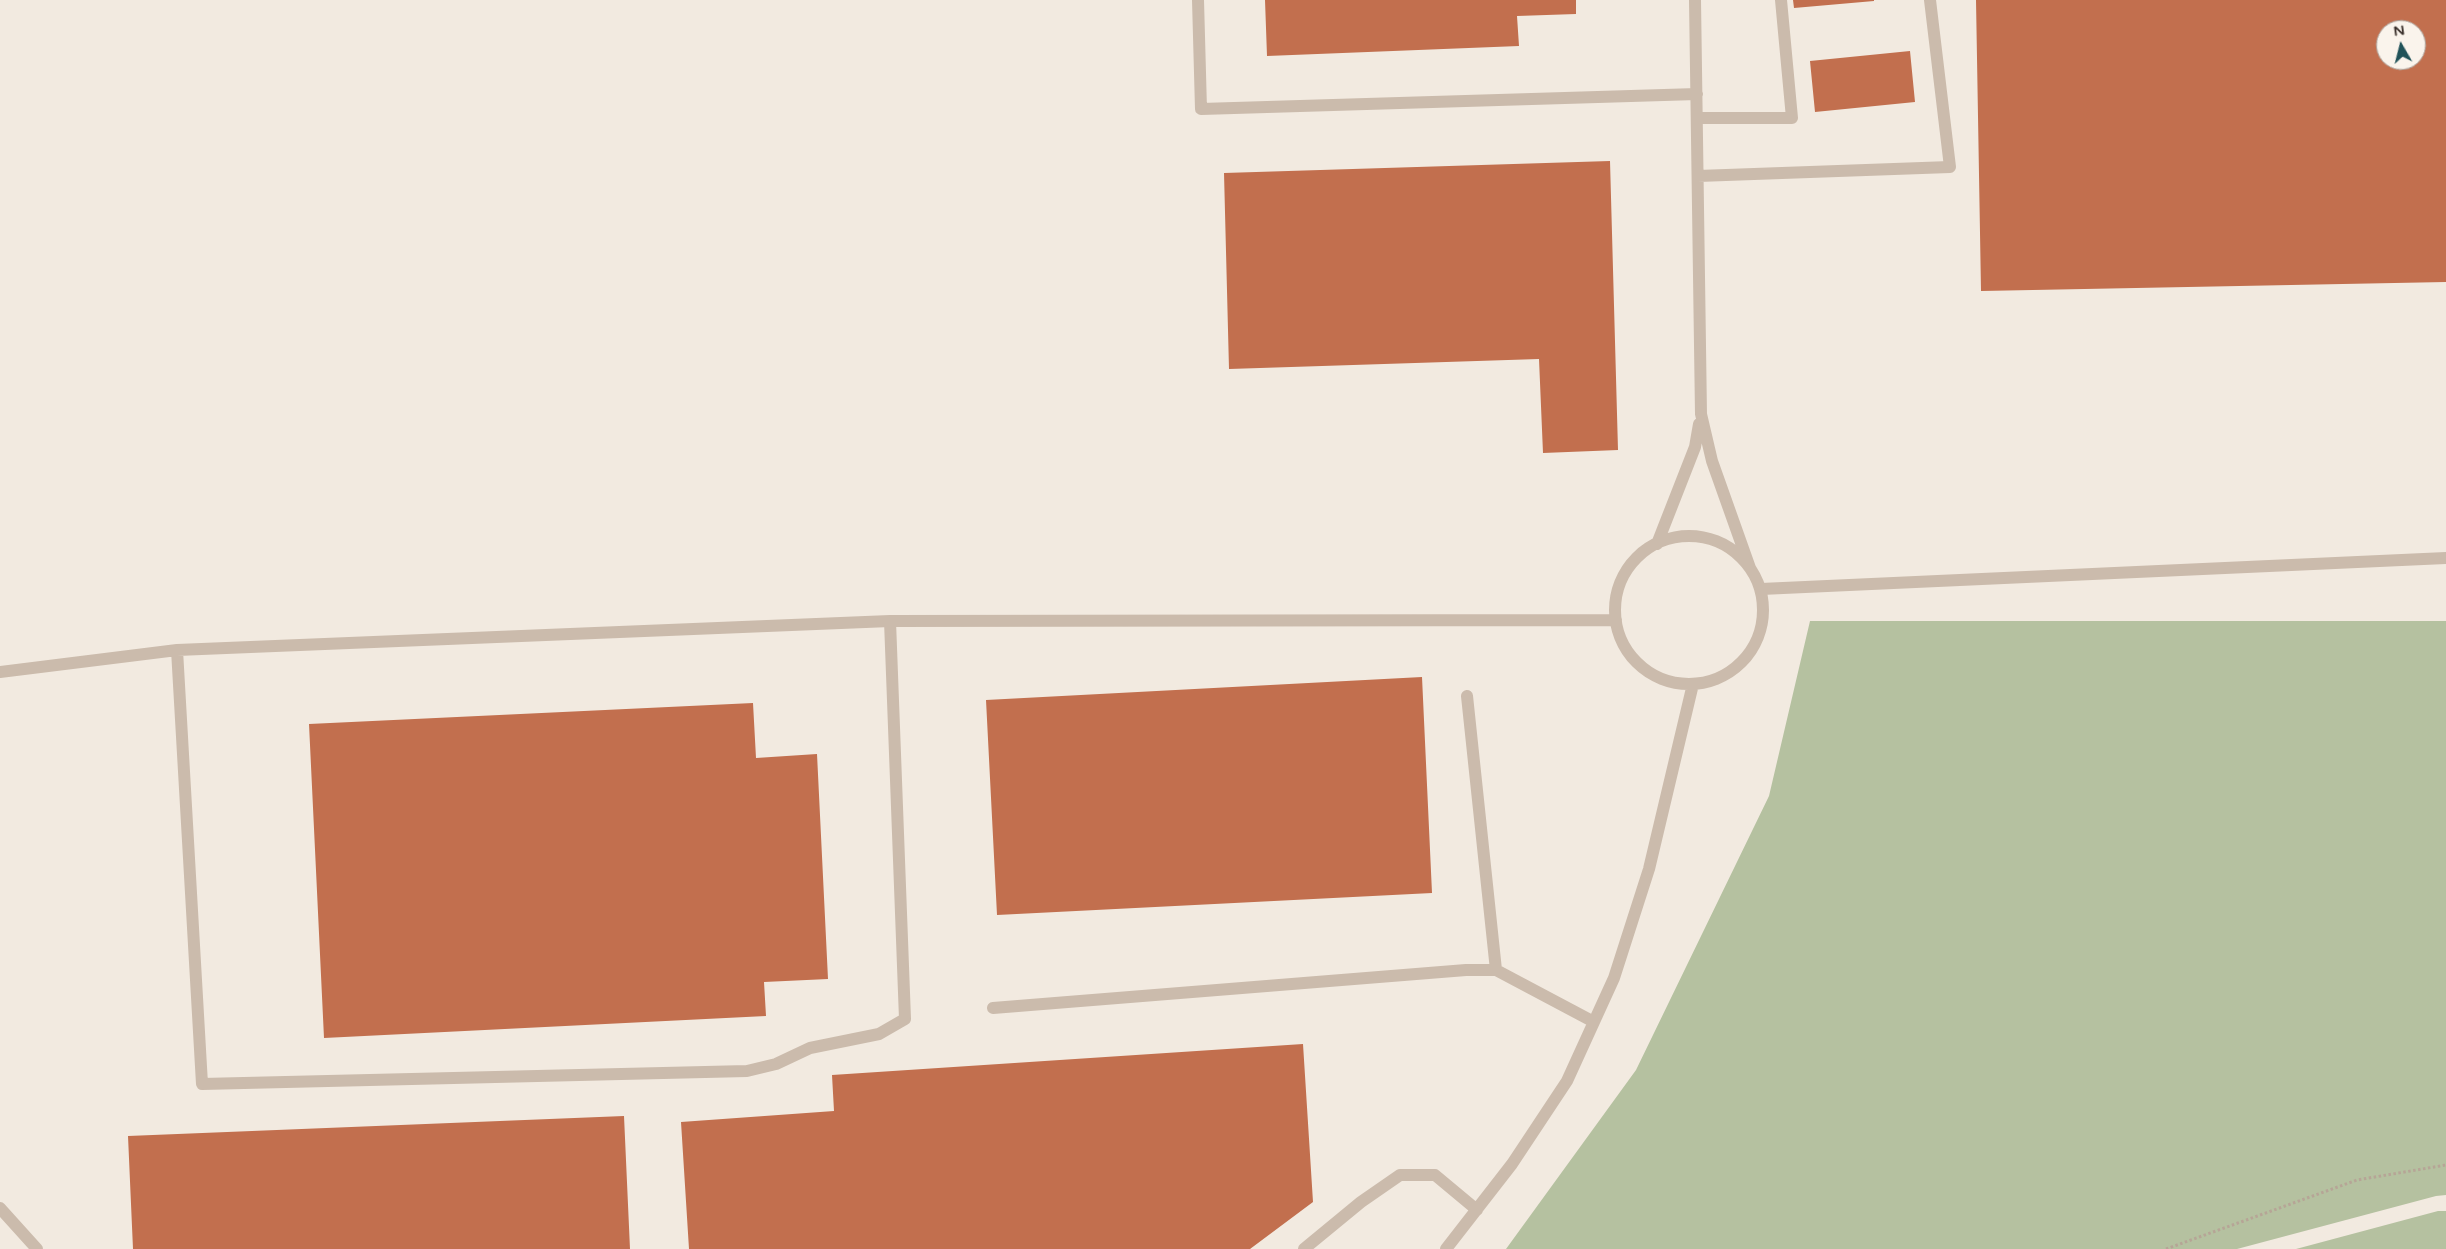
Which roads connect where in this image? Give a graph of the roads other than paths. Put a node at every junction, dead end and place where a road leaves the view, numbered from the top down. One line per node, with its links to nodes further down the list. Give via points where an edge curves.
1 (1198, 0): 5 (street, via 1200,109)
2 (1695, 0): 5 (street)
3 (1781, 0): 6 (street, via 1792,118)
4 (1930, 0): 7 (street, via 1950,167)
5 (1696, 94): 6 (street)
6 (1697, 118): 7 (street)
7 (1698, 176): 8 (street)
8 (1701, 414): 9 (street, via 1695,448); 11 (street, via 1712,461)
9 (1657, 544): 11 (street, via 1690,536 1713,540 1734,551); 13 (street, via 1634,561 1623,578 1616,598)
10 (2446, 558): 12 (street)
11 (1750, 568): 12 (street)
12 (1761, 590): 17 (street, via 1764,612 1760,634 1750,653 1734,669 1715,680)
13 (1616, 620): 14 (street); 17 (street, via 1622,641 1650,674 1671,682)
14 (890, 621): 15 (street); 15 (street, via 905,1019 879,1034 810,1048 776,1064 747,1071 202,1084)
15 (177, 650): 16 (street)
16 (0, 672)
17 (1693, 684): 21 (street, via 1649,869 1614,978)
18 (1467, 696): 19 (street)
19 (1496, 970): 20 (street); 21 (street)
20 (993, 1008)
21 (1594, 1022): 23 (street, via 1567,1081)
22 (0, 1208): 24 (street)
23 (1477, 1210): 25 (street, via 1435,1175 1400,1175); 26 (street)
24 (37, 1249)
25 (1304, 1249)
26 (1446, 1249)

